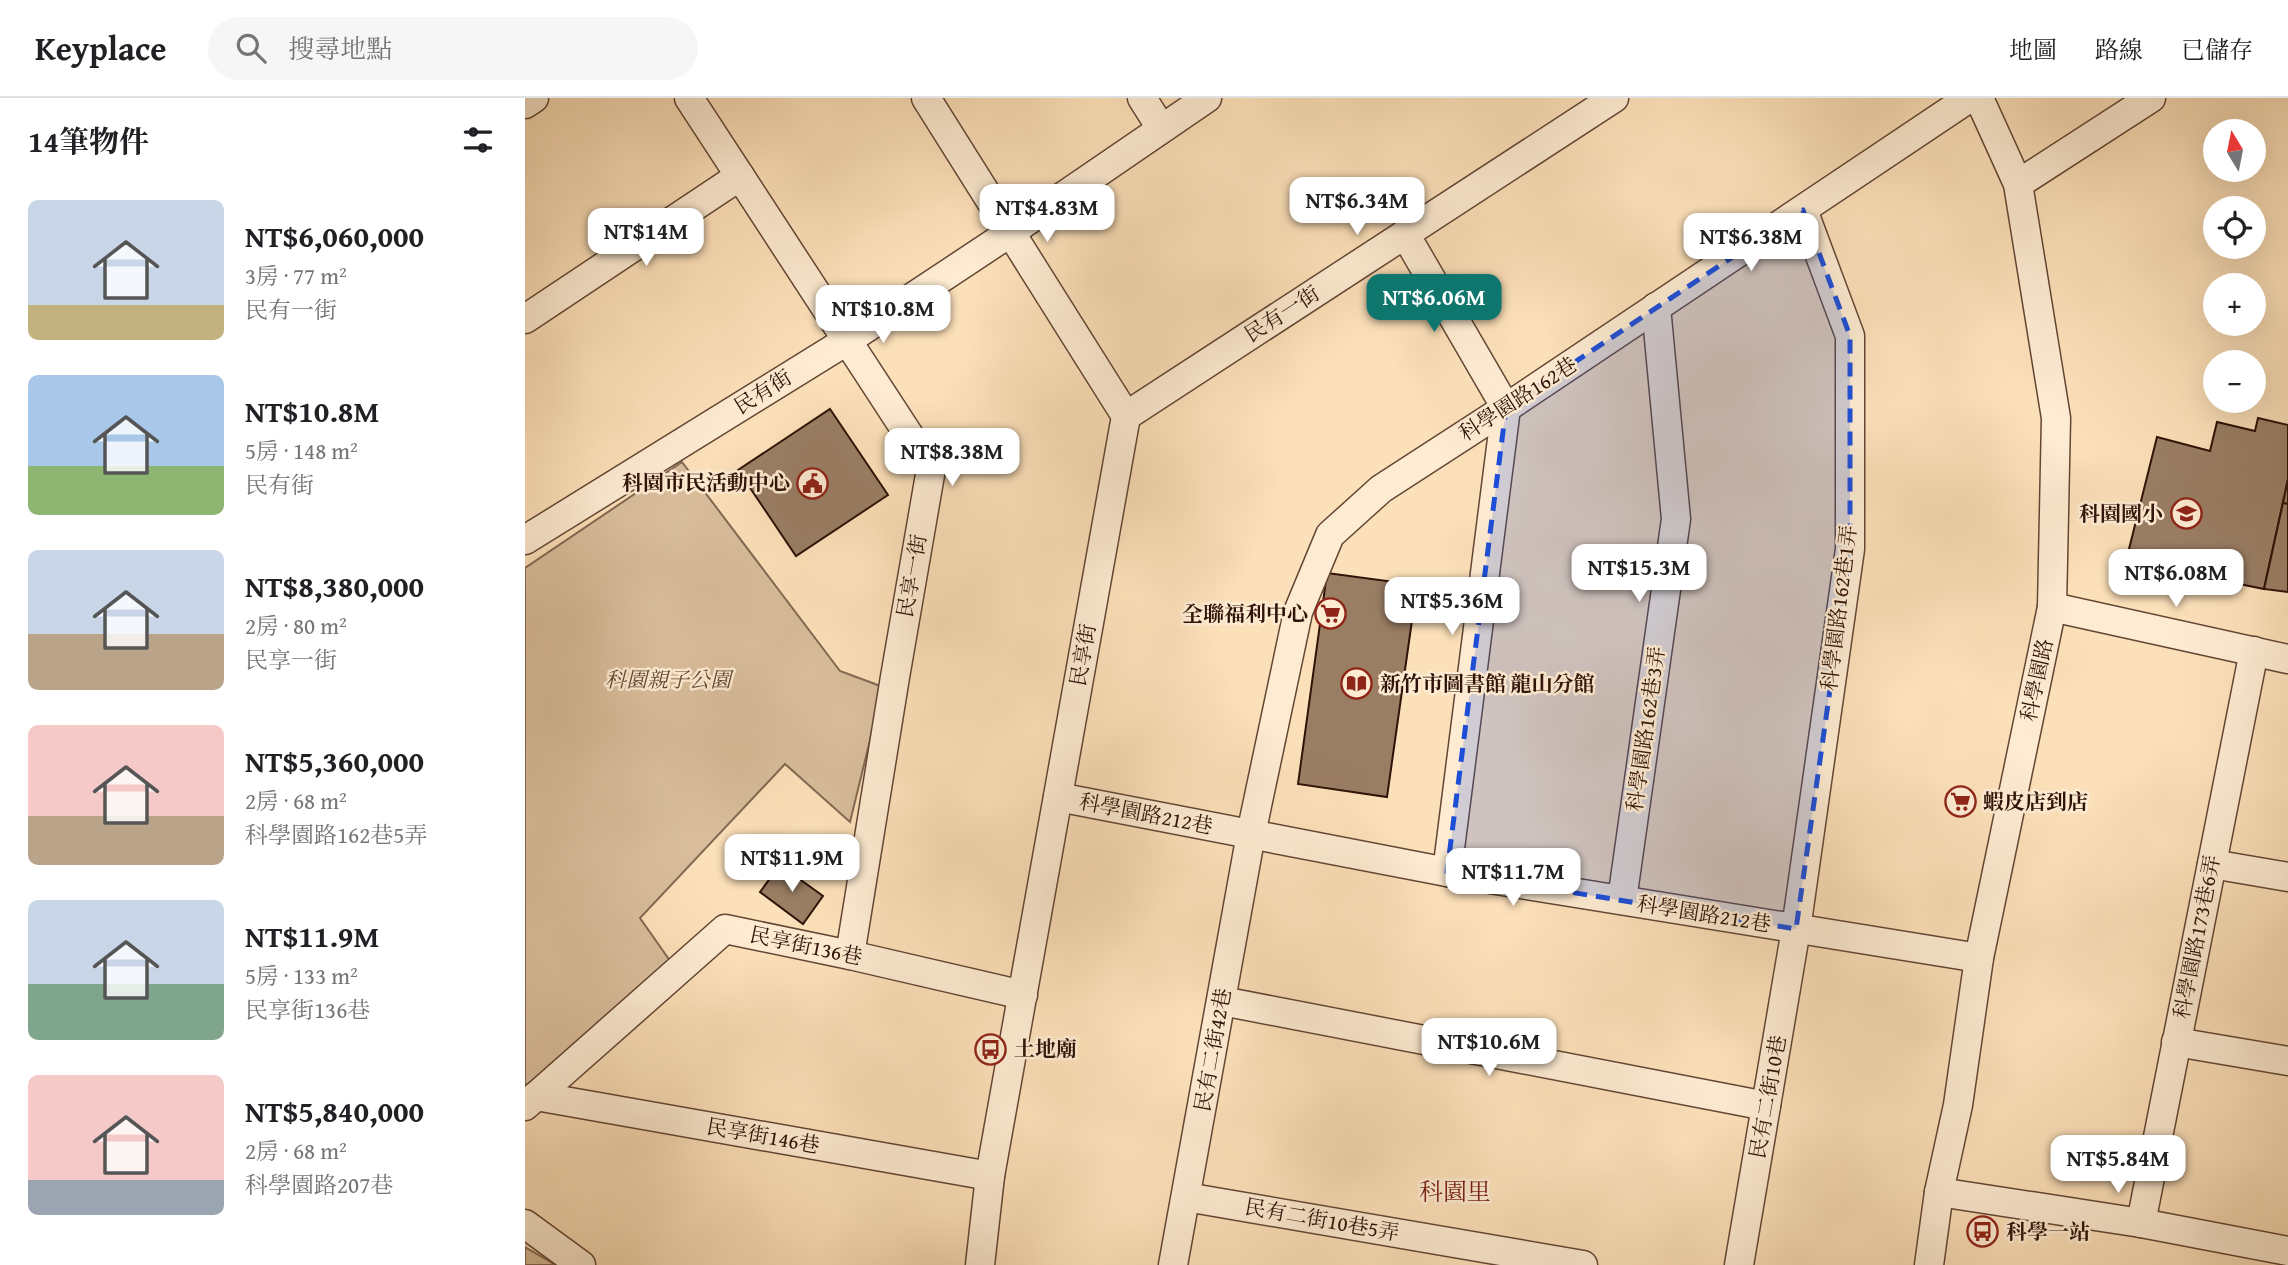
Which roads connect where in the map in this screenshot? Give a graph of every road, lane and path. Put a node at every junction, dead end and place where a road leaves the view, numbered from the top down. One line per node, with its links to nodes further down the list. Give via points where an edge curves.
1 (534, 98): 10 (street)
2 (689, 98): 12 (street, 民享一街)
3 (926, 98): 15 (street)
4 (1142, 98): 11 (street)
5 (1207, 98): 11 (street, 民有街)
6 (1614, 98): 16 (street, 民有一街)
7 (1969, 98): 14 (street, 科學園路162巷)
8 (1979, 98): 13 (street, 科學園路)
9 (2151, 98): 13 (street)
10 (525, 104)
11 (1161, 128): 15 (street, 民有街)
12 (740, 176): 18 (street); 19 (street, 民享一街)
13 (2018, 184): 23 (street, 科學園路, via 2056,418)
14 (1803, 210): 17 (street, 科學園路162巷); 32 (street, 科學園路162巷1弄, via 1850,336 1850,549)
15 (1011, 232): 19 (street, 民有街); 21 (street)
16 (1405, 234): 20 (street); 21 (street, 民有一街)
17 (1656, 307): 20 (street, 科學園路162巷); 31 (street, 科學園路162巷3弄, via 1676,519)
18 (525, 319)
19 (848, 340): 22 (street, 民有街); 33 (street, 民享一街, via 931,469)
20 (1506, 408): 27 (street, 科學園路162巷, via 1381,489 1330,535 1298,612); 29 (street)
21 (1126, 416): 26 (street, 民享街)
22 (525, 540)
23 (2052, 607): 24 (street); 34 (street, 科學園路)
24 (2253, 651): 25 (street); 28 (street, 科學園路173巷6弄)
25 (2288, 659)
26 (1058, 797): 27 (street, 科學園路212巷); 35 (street, 民享街)
27 (1251, 834): 29 (street, 科學園路212巷); 36 (street, 民有二街42巷)
28 (2212, 864): 30 (street); 37 (street, 科學園路173巷6弄)
29 (1447, 872): 31 (street, 科學園路212巷)
30 (2288, 877)
31 (1622, 901): 32 (street, 科學園路212巷)
32 (1796, 929): 34 (street, 科學園路212巷); 40 (street, 民有二街10巷)
33 (851, 955): 35 (street, 民享街136巷); 39 (street, 民享街136巷, via 725,929)
34 (1979, 958): 42 (street, 科學園路, via 1958,1105)
35 (1023, 995): 41 (street, 民享街)
36 (1222, 1001): 40 (street); 43 (street, 民有二街42巷)
37 (2176, 1042): 38 (street); 44 (street, 科學園路173巷6弄)
38 (2288, 1062)
39 (531, 1101): 41 (street, 民享街146巷)
40 (1766, 1106): 51 (street, 民有二街10巷)
41 (990, 1177): 48 (street, 民享街)
42 (1939, 1192): 44 (street); 52 (street, 科學園路)
43 (1186, 1197): 49 (street, 民有二街42巷); 50 (street, 民有二街10巷5弄)
44 (2141, 1223): 46 (street)
45 (525, 1224): 47 (street)
46 (2288, 1251)
47 (581, 1265)
48 (980, 1265)
49 (1173, 1265)
50 (1583, 1265)
51 (1739, 1265)
52 (1929, 1265)

